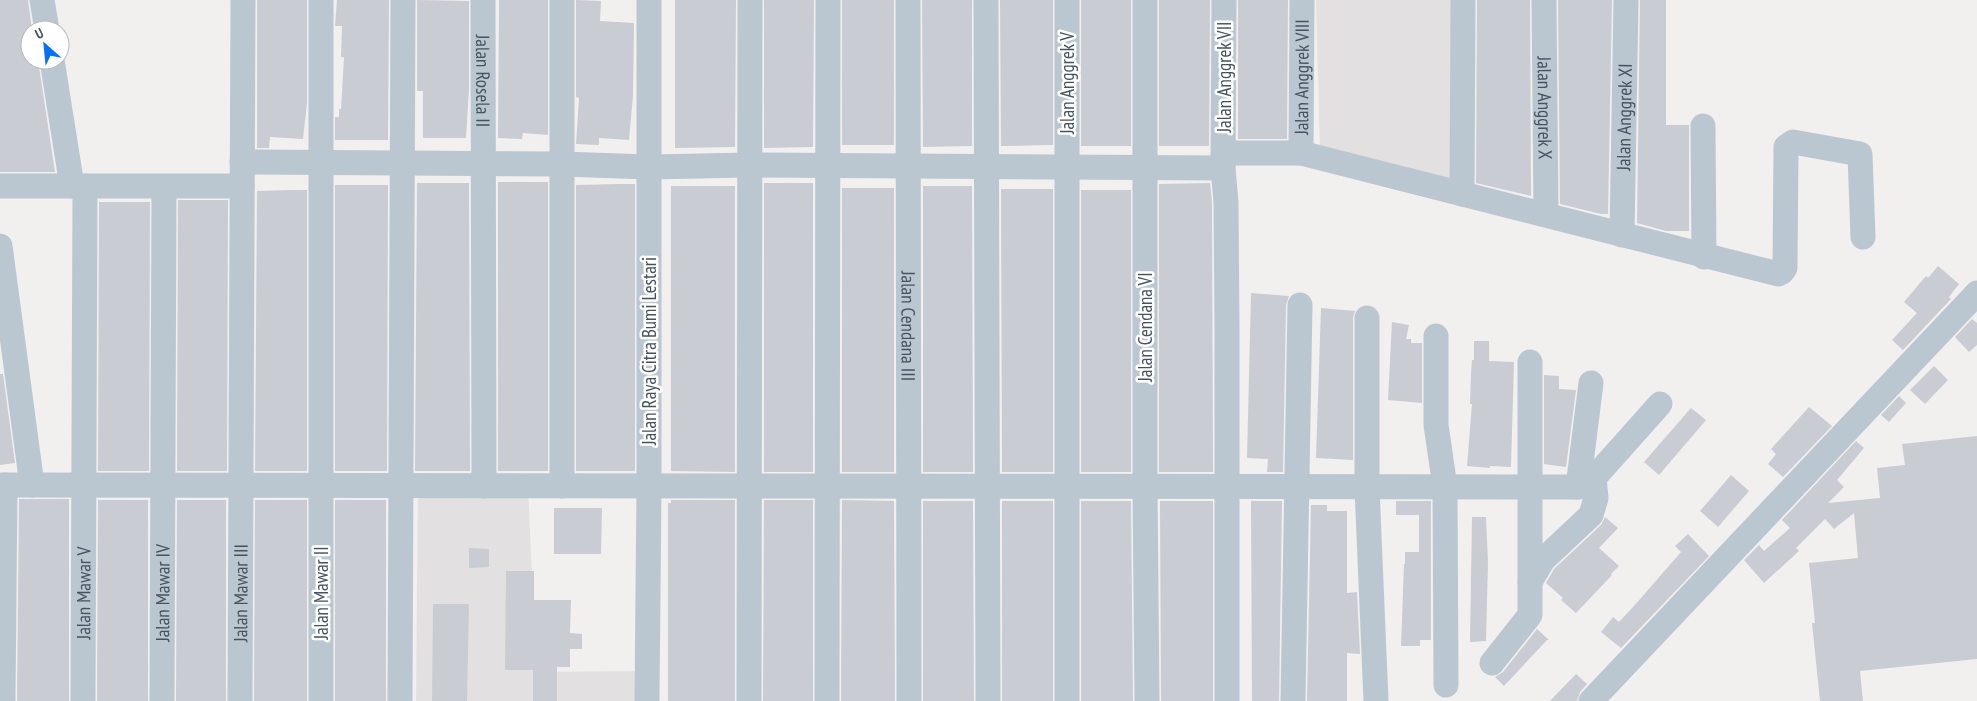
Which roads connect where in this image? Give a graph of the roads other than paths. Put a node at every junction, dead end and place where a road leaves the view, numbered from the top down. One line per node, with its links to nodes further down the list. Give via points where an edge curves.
1 (42, 0): 19 (street)
2 (243, 0): 24 (street, Jalan Mawar III)
3 (321, 0): 25 (street, Jalan Mawar II)
4 (403, 0): 26 (street)
5 (483, 0): 27 (street, Jalan Rosela II)
6 (562, 0): 28 (street)
7 (649, 0): 33 (street, Jalan Raya Citra Bumi Lestari)
8 (750, 0): 29 (street)
9 (828, 0): 30 (street)
10 (908, 0): 31 (street, Jalan Cendana III)
11 (986, 0): 32 (street)
12 (1067, 0): 34 (street, Jalan Anggrek V)
13 (1145, 0): 35 (street, Jalan Cendana VI)
14 (1224, 0): 23 (street, Jalan Anggrek VII)
15 (1302, 0): 22 (street, Jalan Anggrek VIII)
16 (1463, 0): 40 (street)
17 (1544, 0): 41 (street, Jalan Anggrek X)
18 (1626, 0): 42 (street, Jalan Anggrek XI)
19 (45, 20)
20 (54, 70): 37 (street, Jalan Mawar V)
21 (1704, 126): 45 (street)
22 (1302, 153): 23 (street); 40 (street)
23 (1223, 160): 35 (street); 71 (street, Jalan Anggrek VII, via 1226,202)
24 (242, 162): 25 (street); 39 (street, Jalan Mawar III)
25 (321, 162): 26 (street); 59 (street, Jalan Mawar II)
26 (402, 163): 27 (street); 61 (street)
27 (483, 163): 28 (street); 62 (street, Jalan Rosela II)
28 (562, 164): 33 (street); 63 (street)
29 (750, 165): 30 (street); 33 (street); 64 (street)
30 (828, 165): 31 (street); 65 (street)
31 (908, 166): 32 (street); 66 (street, Jalan Cendana III)
32 (986, 166): 34 (street); 68 (street)
33 (649, 167): 60 (street, Jalan Raya Citra Bumi Lestari)
34 (1067, 167): 35 (street); 69 (street, Jalan Anggrek V)
35 (1145, 167): 70 (street, Jalan Cendana VI)
36 (0, 186): 37 (street)
37 (78, 186): 38 (street); 56 (street, Jalan Mawar V)
38 (164, 186): 39 (street); 57 (street, Jalan Mawar IV)
39 (242, 186): 58 (street, Jalan Mawar III)
40 (1462, 194): 41 (street)
41 (1546, 214): 42 (street)
42 (1622, 235): 45 (street)
43 (1863, 237): 45 (street, via 1860,154 1793,142 1786,147 1782,272 1778,274)
44 (0, 246): 55 (street)
45 (1704, 257)
46 (1977, 293): 94 (street)
47 (1300, 305): 72 (street)
48 (1367, 318): 74 (street)
49 (1436, 336): 67 (street, via 1436,425)
50 (1530, 362): 73 (street)
51 (1591, 383): 53 (street)
52 (1660, 404): 53 (street)
53 (1586, 483): 73 (street); 75 (street, via 1596,498 1591,515 1543,560)
54 (3, 485): 55 (street); 78 (street)
55 (32, 485): 56 (street)
56 (84, 485): 57 (street); 79 (street, Jalan Mawar V)
57 (163, 485): 58 (street); 80 (street, Jalan Mawar IV)
58 (241, 485): 59 (street); 81 (street, Jalan Mawar III)
59 (321, 485): 61 (street); 82 (street, Jalan Mawar II)
60 (649, 485): 63 (street); 64 (street); 84 (street, Jalan Raya Citra Bumi Lestari)
61 (401, 486): 62 (street); 83 (street)
62 (484, 486): 63 (street)
63 (562, 486)
64 (749, 486): 65 (street); 85 (street)
65 (828, 486): 66 (street); 86 (street)
66 (908, 486): 68 (street); 87 (street, Jalan Cendana III)
67 (1445, 486): 73 (street); 74 (street); 77 (street)
68 (987, 487): 69 (street); 88 (street)
69 (1067, 487): 70 (street); 89 (street, Jalan Anggrek V)
70 (1145, 487): 71 (street); 90 (street, Jalan Cendana VI)
71 (1226, 487): 72 (street); 91 (street, Jalan Anggrek VII)
72 (1298, 487): 74 (street); 92 (street)
73 (1529, 487): 75 (street)
74 (1367, 488): 93 (street)
75 (1530, 582): 76 (street, via 1530,614)
76 (1492, 663)
77 (1446, 685)
78 (2, 701)
79 (83, 701)
80 (162, 701)
81 (240, 701)
82 (321, 701)
83 (400, 701)
84 (647, 701)
85 (749, 701)
86 (827, 701)
87 (909, 701)
88 (988, 701)
89 (1068, 701)
90 (1146, 701)
91 (1227, 701)
92 (1293, 701)
93 (1376, 701)
94 (1591, 701)

